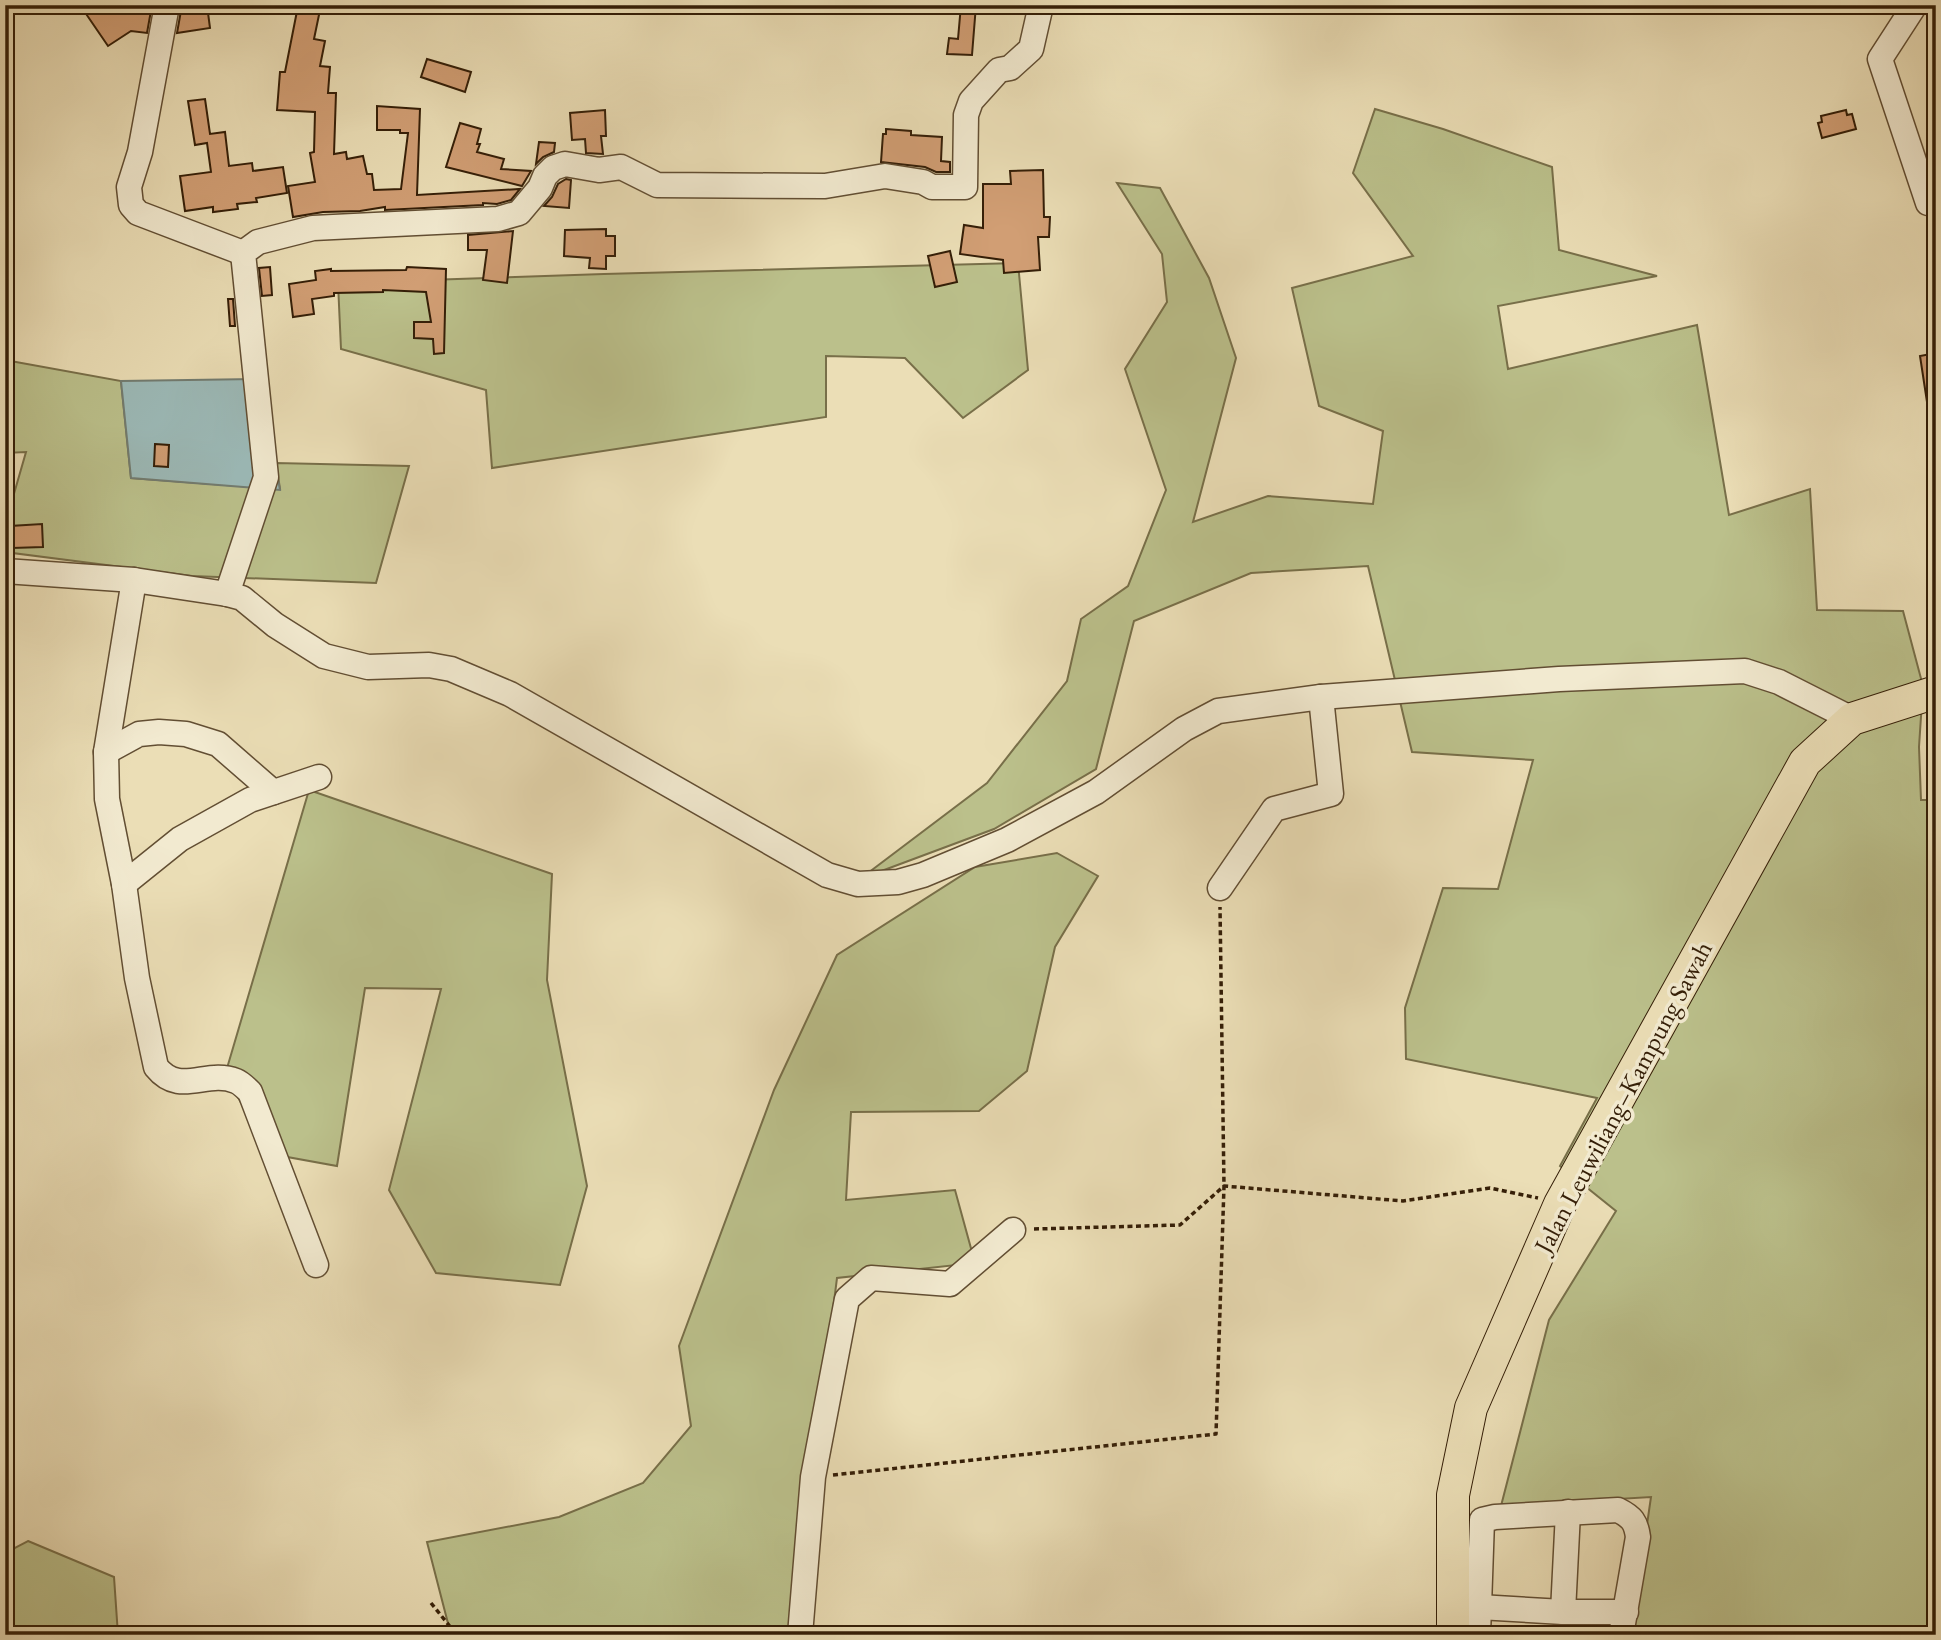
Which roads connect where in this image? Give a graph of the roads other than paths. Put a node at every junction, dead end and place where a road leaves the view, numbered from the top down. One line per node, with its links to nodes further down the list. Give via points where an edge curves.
1 (167, 5): 5 (street, via 140,152 129,187 131,205 138,213)
2 (1041, 5): 5 (street, via 1031,49 1010,68 999,70 971,101 965,115 965,187 932,187 885,176 825,186 657,184 621,167 599,170 565,164 545,176 519,213 498,219 313,228 258,243)
3 (1914, 5): 4 (street, via 1880,59 1928,203)
4 (1936, 200)
5 (243, 253): 8 (street, via 266,477)
6 (5, 571): 7 (street)
7 (134, 580): 8 (street); 12 (street)
8 (228, 594): 10 (street, via 242,598 324,656 368,667 451,669 510,694 827,875 858,884 898,882 1007,840 1096,792 1184,729 1218,711)
9 (1936, 692): 11 (main road, Jalan Leuwiliang–Kampung Sawah)
10 (1321, 697): 11 (street, via 1745,671 1779,682); 16 (street, via 1331,794 1274,809)
11 (1852, 719): 24 (main road, Jalan Leuwiliang–Kampung Sawah, via 1805,762 1560,1204 1471,1408 1453,1495)
12 (106, 752): 14 (street, via 139,734 186,734 218,744); 15 (street, via 107,799)
13 (318, 778): 14 (street)
14 (273, 792): 15 (street, via 180,839)
15 (124, 884): 18 (street, via 156,1066 165,1077 183,1082 212,1077 237,1081 250,1092)
16 (1220, 888)
17 (1013, 1230): 23 (street, via 950,1284 871,1278 847,1299 813,1477)
18 (316, 1265)
19 (1568, 1512): 20 (street, via 1482,1520); 21 (street); 22 (street, via 1618,1510 1637,1525)
20 (1479, 1607): 21 (street); 25 (street)
21 (1563, 1612): 22 (street)
22 (1623, 1623)
23 (800, 1635)
24 (1453, 1635)
25 (1478, 1635)

